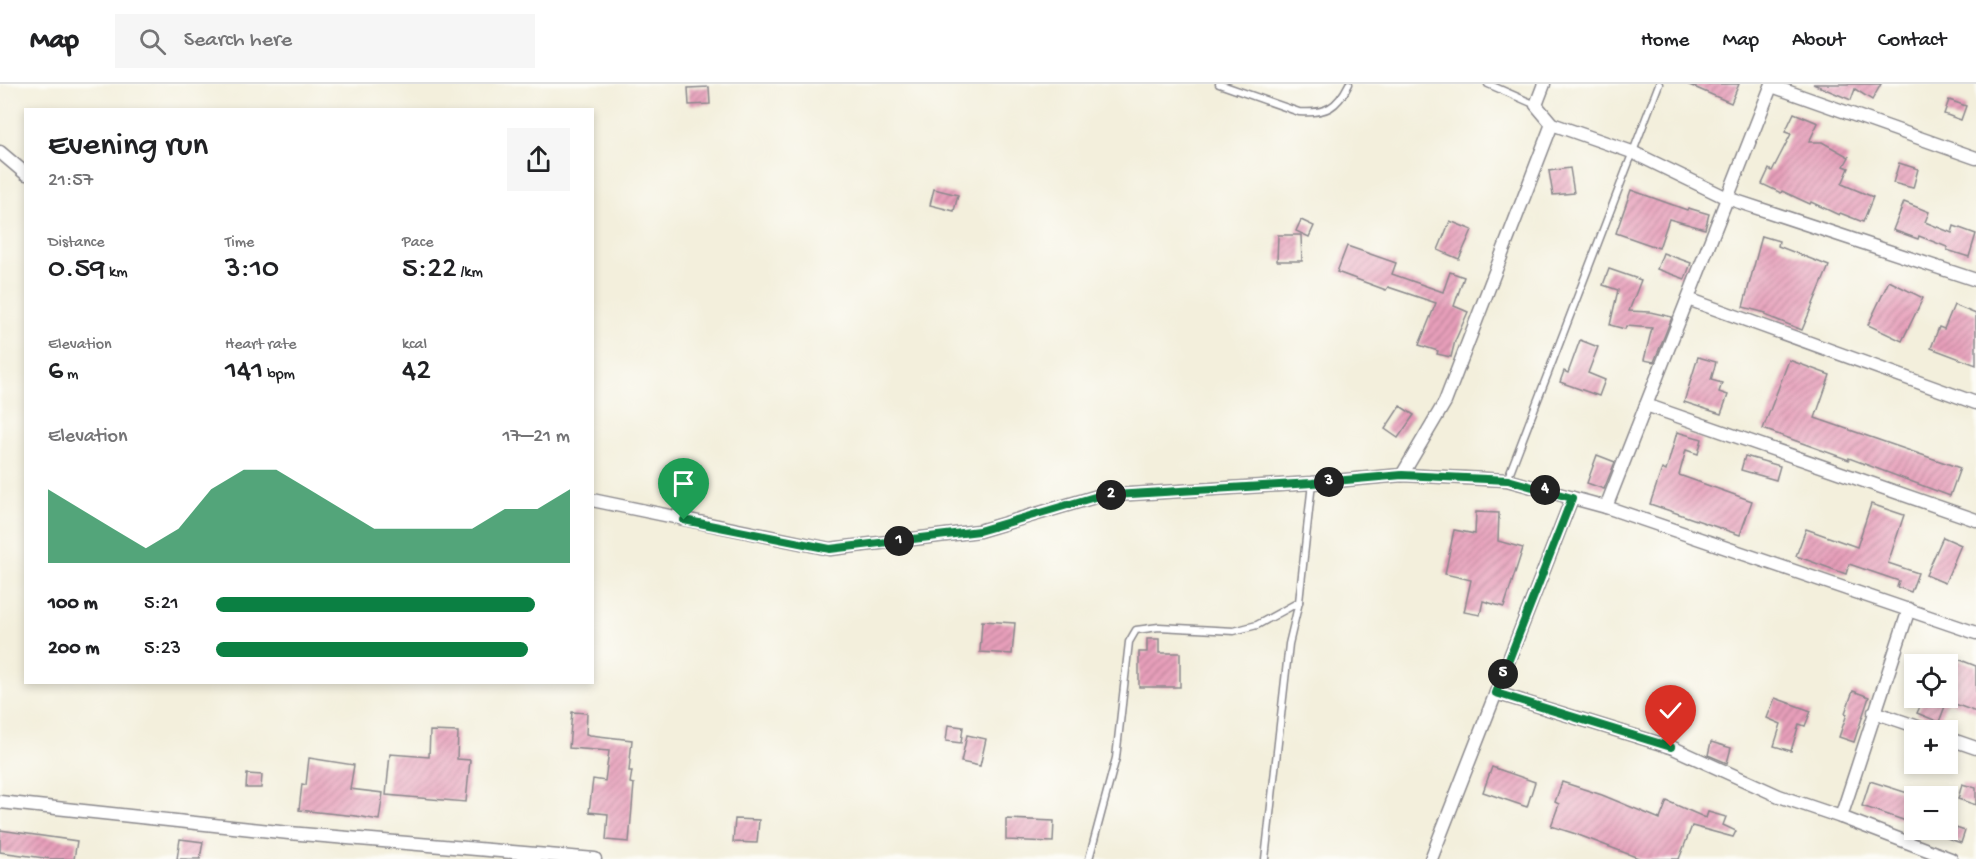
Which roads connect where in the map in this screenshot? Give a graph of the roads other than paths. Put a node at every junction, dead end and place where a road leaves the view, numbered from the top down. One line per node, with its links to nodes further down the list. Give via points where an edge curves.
1 (1219, 84): 2 (lane, via 1299,112 1323,111 1333,106 1342,99)
2 (1349, 84)
3 (1488, 84): 7 (lane)
4 (1544, 84): 7 (street)
5 (1659, 84): 10 (lane)
6 (1772, 85): 11 (street); 13 (street)
7 (1536, 105): 8 (street)
8 (1552, 124): 10 (street); 18 (street, via 1445,402)
9 (0, 152): 12 (street)
10 (1632, 152): 13 (street); 19 (lane)
11 (1976, 158)
12 (24, 172)
13 (1727, 198): 14 (street); 15 (street)
14 (1976, 280)
15 (1688, 299): 16 (street); 17 (street)
16 (1976, 403)
17 (1646, 405): 23 (street); 24 (street)
18 (1402, 475): 19 (street); 20 (street)
19 (1508, 480): 21 (street)
20 (1312, 483): 22 (street, via 1098,496 979,531 830,549); 25 (lane)
21 (1572, 498): 23 (street); 28 (street)
22 (594, 500)
23 (1606, 507): 26 (street)
24 (1976, 520)
25 (1299, 602): 36 (lane, via 1257,625 1234,632 1159,627 1136,630 1129,642 1116,758); 37 (lane, via 1289,644)
26 (1909, 609): 27 (street); 29 (street)
27 (1976, 633)
28 (1496, 693): 34 (street, via 1671,747 1779,796); 38 (street)
29 (1874, 712): 30 (street); 34 (street)
30 (1904, 722)
31 (1958, 742): 32 (street)
32 (1976, 748)
33 (0, 802): 35 (street, via 289,833)
34 (1841, 817): 39 (street)
35 (595, 859)
36 (1089, 859)
37 (1265, 859)
38 (1431, 859)
39 (1951, 859)

